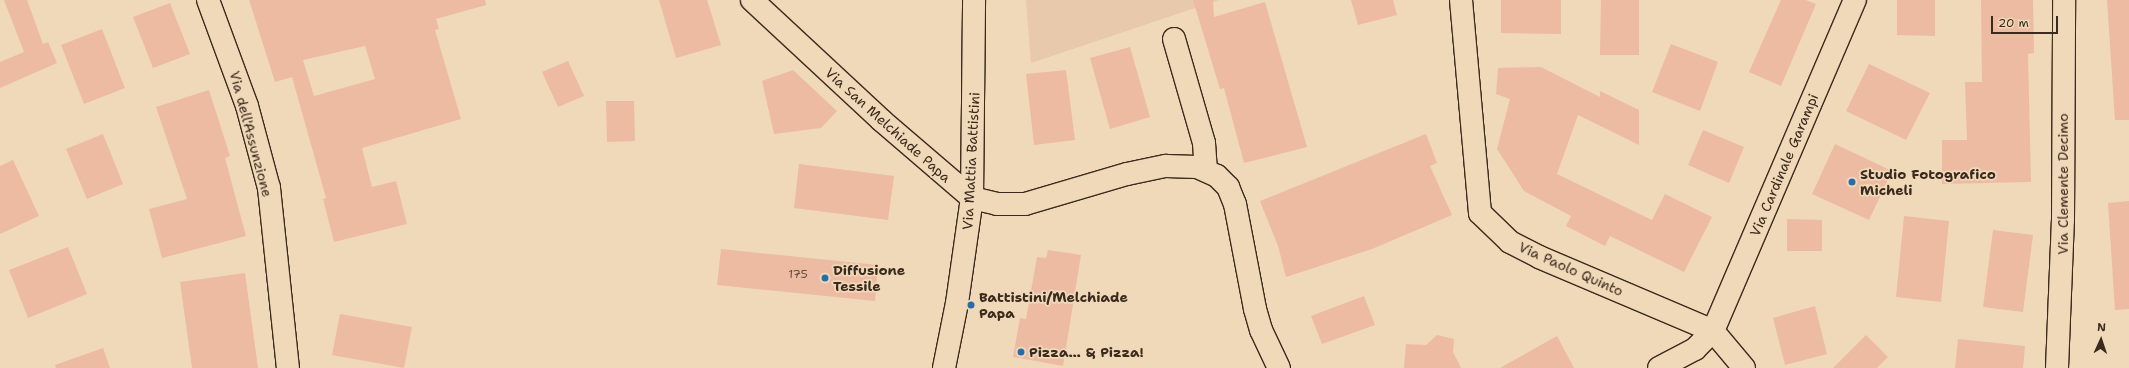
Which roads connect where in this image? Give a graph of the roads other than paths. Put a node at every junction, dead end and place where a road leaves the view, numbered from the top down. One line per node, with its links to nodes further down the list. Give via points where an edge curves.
1 (208, 0): 11 (street, Via dell'Assunzione, via 245,99 269,188)
2 (752, 0): 9 (street, Via San Melchiade Papa, via 881,120)
3 (974, 0): 9 (street, Via Mattia Battistini)
4 (1461, 0): 10 (street, Via Paolo Quinto, via 1480,213 1510,242 1539,257)
5 (1855, 0): 10 (street, Via Cardinale Garampi)
6 (2064, 0): 16 (street, Via Clemente Decimo, via 2063,220)
7 (1174, 39): 8 (street, via 1204,143)
8 (1206, 169): 9 (street, via 1186,165 1151,169 1018,206); 13 (street, via 1223,181 1233,198 1255,309 1261,330)
9 (972, 198): 12 (street, Via Mattia Battistini, via 958,303)
10 (1713, 330): 14 (street, via 1694,349); 15 (street)
11 (288, 368)
12 (944, 368)
13 (1279, 368)
14 (1659, 368)
15 (1744, 368)
16 (2057, 368)

